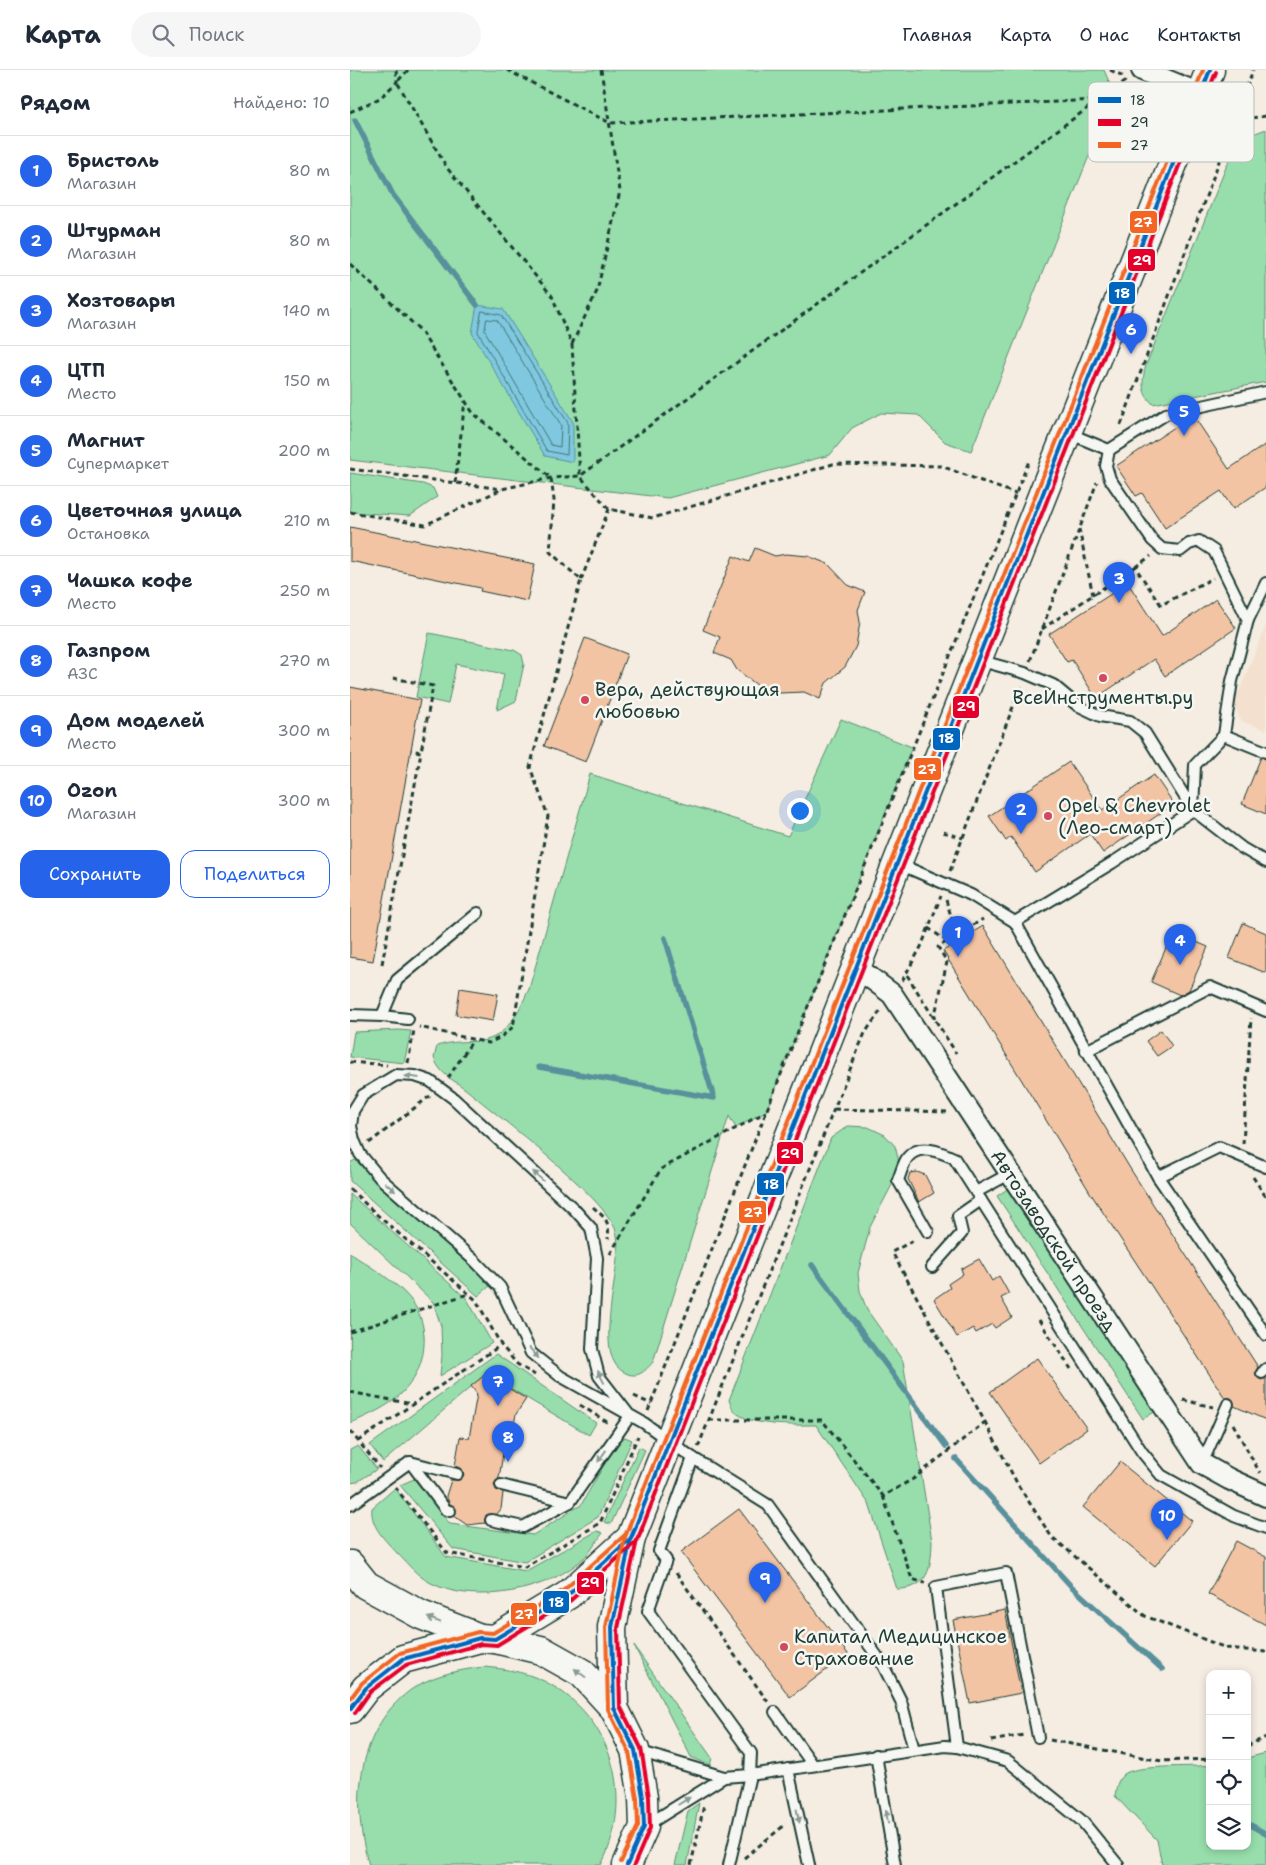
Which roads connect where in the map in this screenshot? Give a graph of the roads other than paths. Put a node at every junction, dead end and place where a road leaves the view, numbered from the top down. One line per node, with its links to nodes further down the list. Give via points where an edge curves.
1 (1145, 73): 2 (street)
2 (1205, 82)
3 (1174, 162): 5 (main road)
4 (1266, 392): 6 (lane, via 1166,414)
5 (1067, 433): 6 (lane); 9 (main road)
6 (1108, 450): 8 (lane, via 1106,466 1110,479 1152,540 1162,549 1180,551 1199,541 1214,551)
7 (1266, 583): 8 (lane)
8 (1248, 620): 10 (lane, via 1232,681)
9 (976, 659): 12 (lane, via 1053,685 1077,705 1100,716 1130,721 1145,732); 14 (main road)
10 (1224, 735): 11 (lane); 12 (lane, via 1195,765)
11 (1266, 752)
12 (1193, 810): 13 (lane, via 1242,848); 16 (lane, via 1112,864)
13 (1266, 862)
14 (897, 864): 16 (lane, via 971,895); 17 (main road)
15 (478, 913): 20 (lane, via 397,980)
16 (1014, 922): 22 (lane)
17 (856, 967): 24 (street, Автозаводской проезд, via 892,994); 32 (main road)
18 (1266, 1010): 22 (lane, via 1210,988)
19 (350, 1015): 20 (lane)
20 (382, 1016): 21 (lane)
21 (408, 1019)
22 (1086, 1051): 25 (lane)
23 (1266, 1167): 25 (lane, via 1218,1147)
24 (1011, 1173): 26 (lane); 35 (street, Автозаводской проезд)
25 (1158, 1177): 29 (lane)
26 (978, 1196): 27 (lane, via 954,1158 922,1149 908,1156 898,1180); 28 (lane, via 958,1216 962,1233); 43 (lane, via 1142,1452 1161,1476 1234,1516)
27 (928, 1232)
28 (932, 1267)
29 (1266, 1335)
30 (1227, 1407): 35 (lane)
31 (630, 1416): 31 (lane, one-way to 31, via 599,1376 592,1349 597,1258 591,1228 430,1080 396,1075 363,1095 353,1111 351,1126 358,1150 380,1178 500,1287 531,1353 560,1376); 32 (lane); 39 (lane, one-way to 39)
32 (669, 1442): 33 (lane); 44 (main road)
33 (693, 1458): 53 (lane, via 768,1505 882,1663 901,1701); 57 (lane, via 659,1551 666,1560 648,1610 751,1753)
34 (410, 1462): 36 (lane); 40 (lane); 41 (lane)
35 (1202, 1464): 38 (street, Автозаводской проезд)
36 (457, 1474)
37 (500, 1485): 39 (lane)
38 (1266, 1496)
39 (570, 1502): 42 (lane, via 523,1527)
40 (350, 1505)
41 (450, 1511)
42 (491, 1520)
43 (1266, 1528)
44 (631, 1538): 46 (main road, via 568,1595); 47 (main road, via 612,1627)
45 (355, 1582): 46 (main road, one-way to 45, via 421,1615)
46 (487, 1638): 47 (main road, one-way to 46, via 582,1673 549,1654); 48 (main road, via 403,1659 366,1688)
47 (614, 1708): 52 (main road)
48 (350, 1709)
49 (775, 1712): 55 (lane)
50 (1038, 1737): 51 (lane, via 1006,1573 936,1587)
51 (957, 1747): 53 (lane); 64 (lane, via 1008,1761 1082,1821)
52 (635, 1750): 58 (lane); 59 (main road)
53 (914, 1750): 54 (lane)
54 (876, 1755): 55 (lane); 63 (lane, one-way to 54)
55 (813, 1765): 56 (lane)
56 (788, 1769): 57 (lane); 62 (lane, one-way to 62)
57 (750, 1775): 58 (lane); 61 (lane)
58 (724, 1777): 59 (lane, one-way to 58)
59 (644, 1826): 60 (main road)
60 (627, 1865)
61 (729, 1865)
62 (809, 1865)
63 (895, 1865)
64 (1118, 1865)

